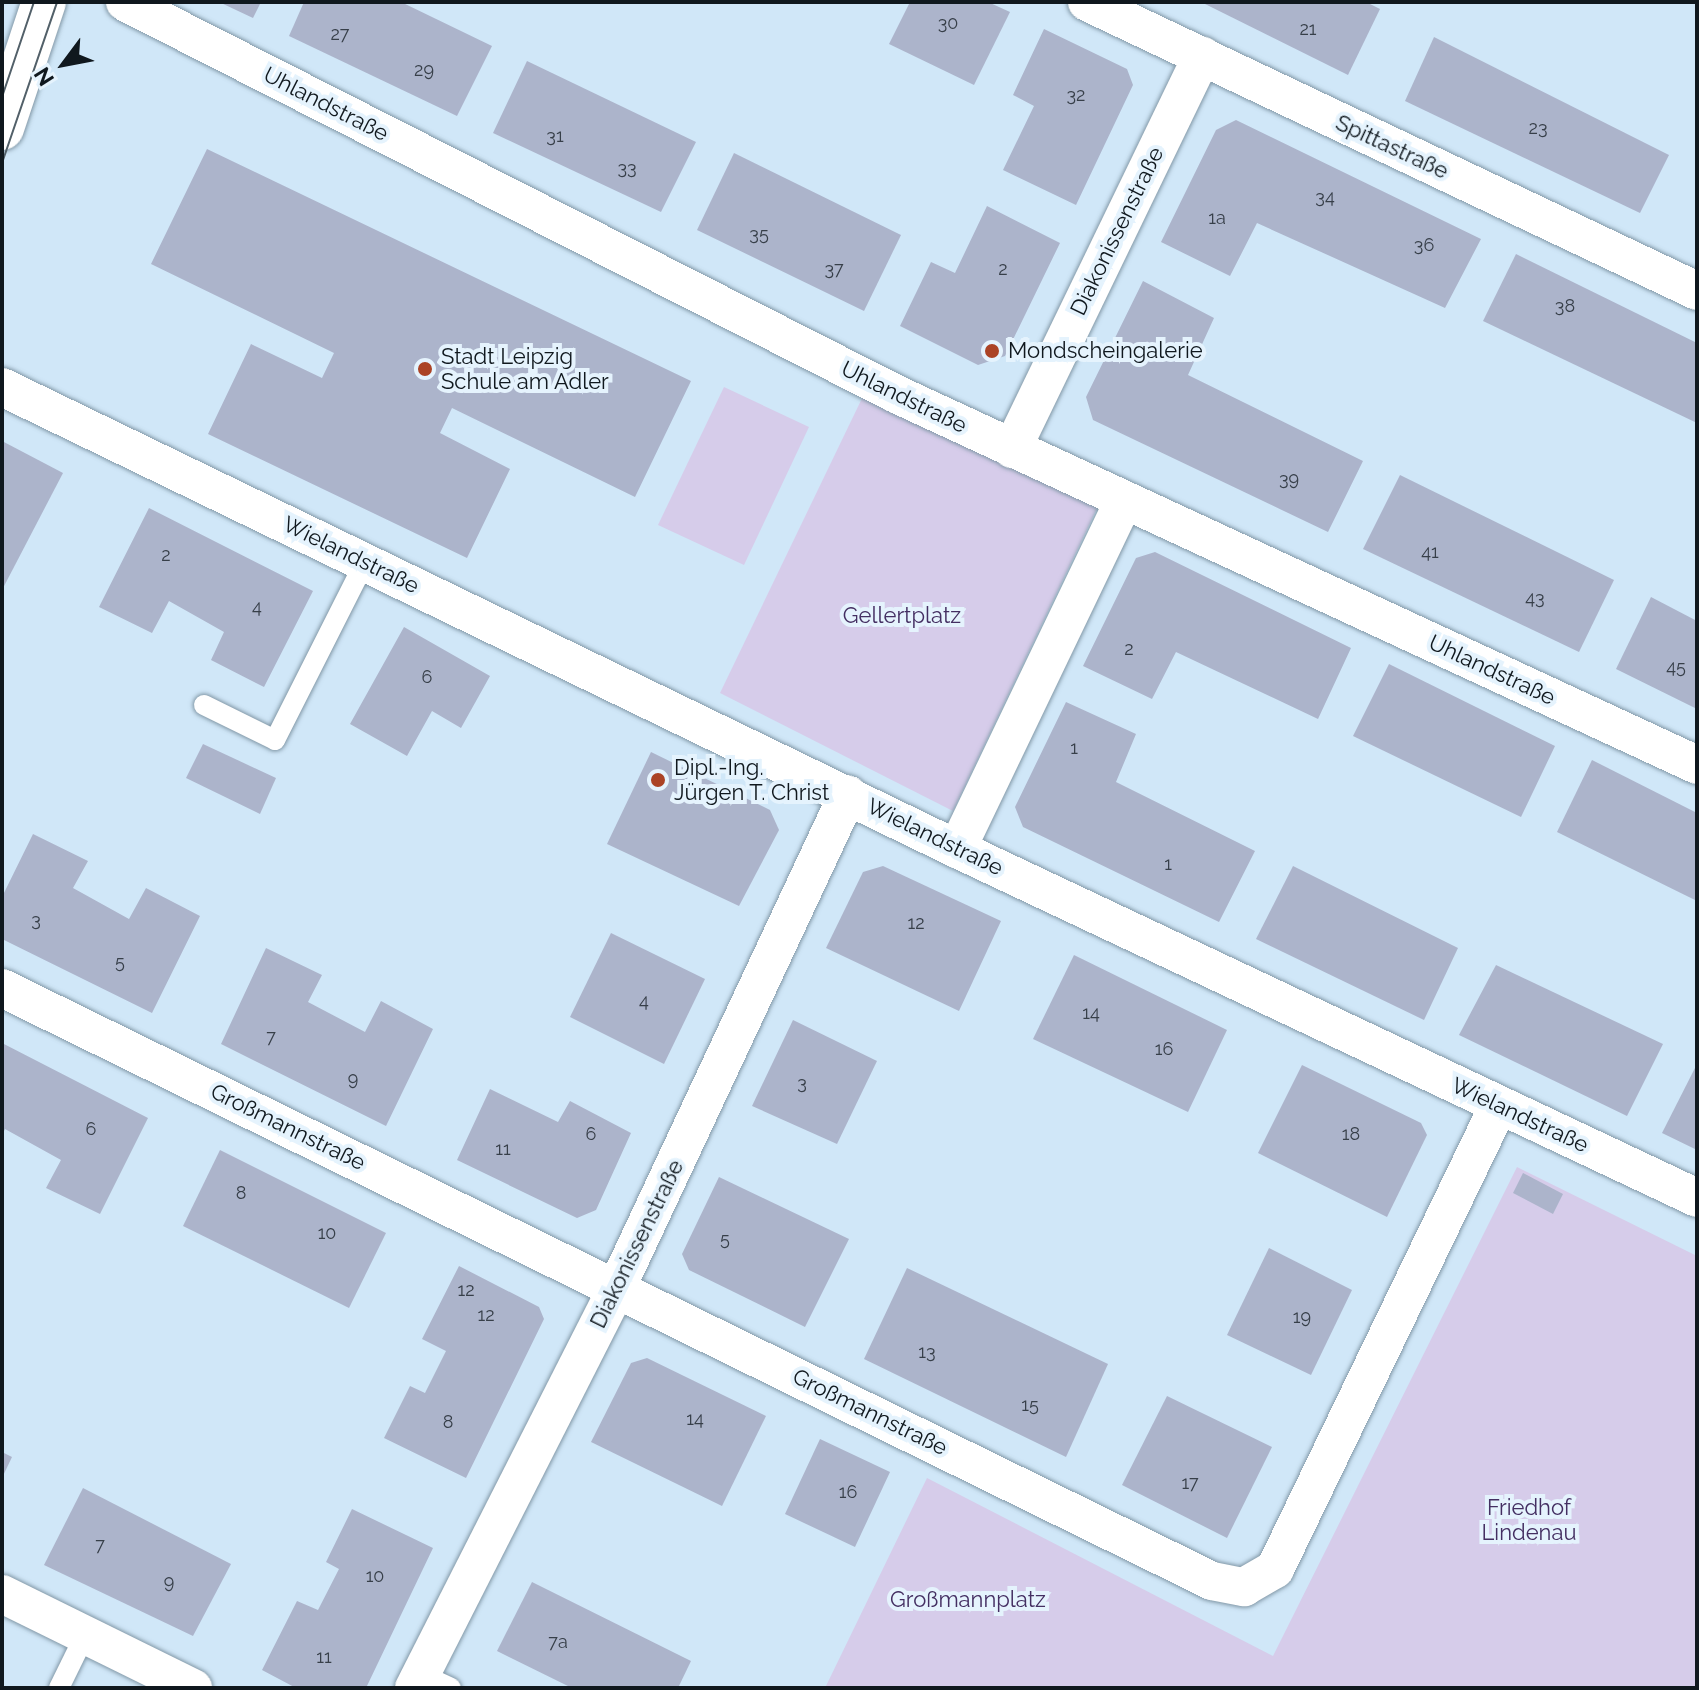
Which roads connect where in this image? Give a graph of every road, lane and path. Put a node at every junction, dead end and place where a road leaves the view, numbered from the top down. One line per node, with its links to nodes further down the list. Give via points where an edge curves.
1 (44, 2): 5 (street)
2 (125, 2): 8 (street, Uhlandstraße)
3 (1087, 2): 4 (street, Spittastraße)
4 (1202, 56): 6 (street, Spittastraße); 8 (street, Diakonissenstraße)
5 (2, 128)
6 (1697, 291)
7 (2, 387): 10 (street, Wielandstraße)
8 (1012, 449): 9 (street, Uhlandstraße)
9 (1124, 500): 12 (street, Uhlandstraße); 14 (street)
10 (365, 562): 11 (lane, via 275,740); 13 (street, Wielandstraße)
11 (204, 705)
12 (1697, 765)
13 (848, 794): 14 (street, Wielandstraße); 18 (street, Diakonissenstraße)
14 (957, 849): 16 (street, Wielandstraße)
15 (2, 988): 18 (street, Großmannstraße)
16 (1499, 1105): 17 (street, Wielandstraße); 18 (street, Großmannstraße, via 1275,1569 1244,1587 1212,1581)
17 (1697, 1198)
18 (617, 1287): 21 (street, Diakonissenstraße)
19 (2, 1594): 20 (street)
20 (85, 1635): 22 (lane); 23 (street)
21 (428, 1683)
22 (59, 1688)
23 (193, 1688)

